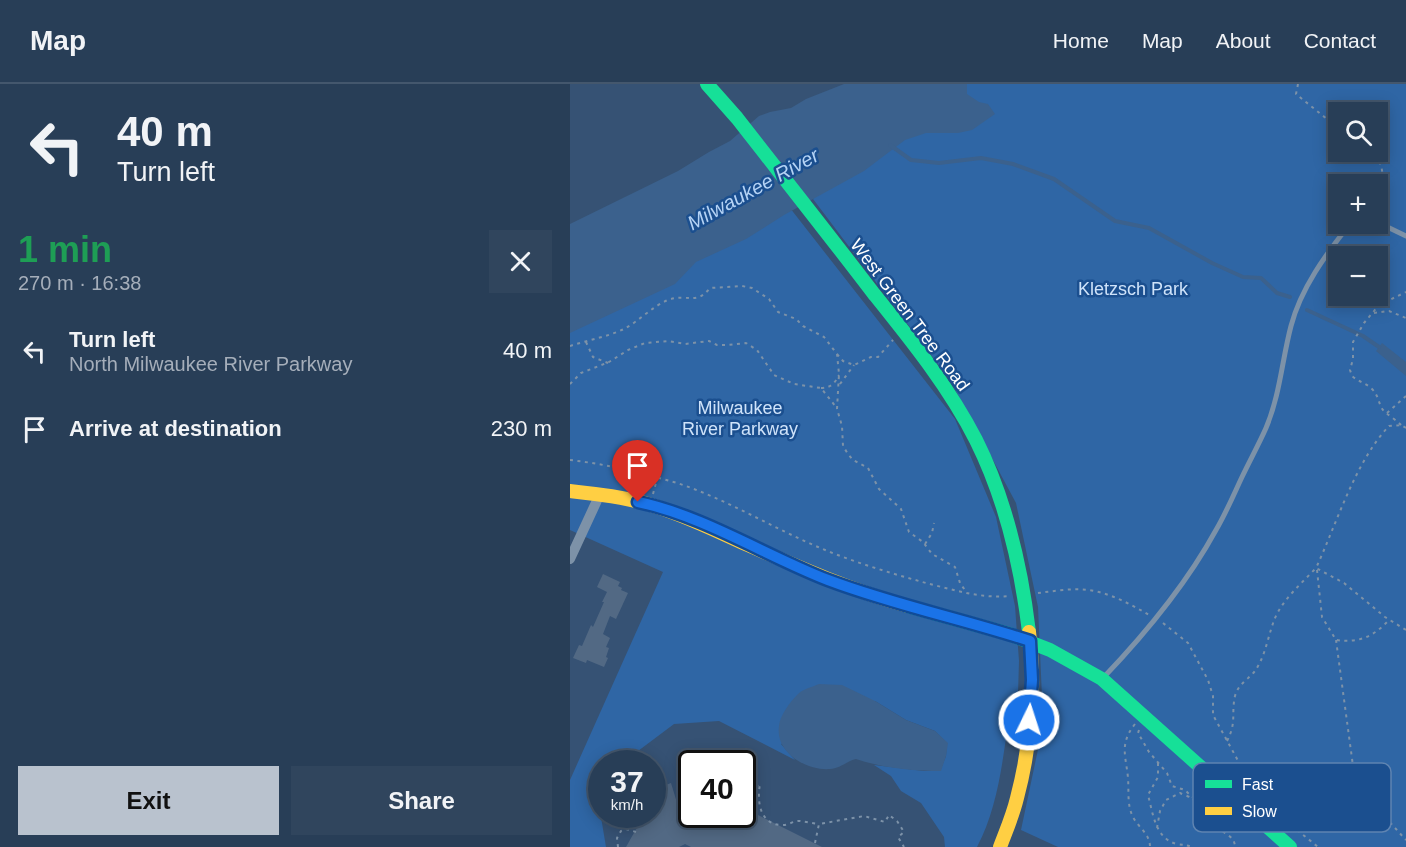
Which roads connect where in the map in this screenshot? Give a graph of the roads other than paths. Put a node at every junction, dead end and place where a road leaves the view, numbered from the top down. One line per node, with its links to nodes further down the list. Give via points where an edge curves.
1 (707, 84): 8 (street, West Green Tree Road, via 951,396 976,441 1008,525 1025,595)
2 (1388, 227): 4 (lane)
3 (1342, 234): 9 (lane, via 1307,289 1292,324 1280,387 1266,427 1216,531 1140,640)
4 (1406, 236)
5 (570, 491): 6 (street)
6 (600, 494): 7 (street); 8 (street, via 682,516 866,594)
7 (570, 559)
8 (1030, 641): 9 (street); 12 (street, West Green Tree Road, via 1028,739 1019,787)
9 (1102, 679): 10 (street)
10 (1196, 763)
11 (1273, 832): 13 (street)
12 (1000, 847)
13 (1290, 847)

